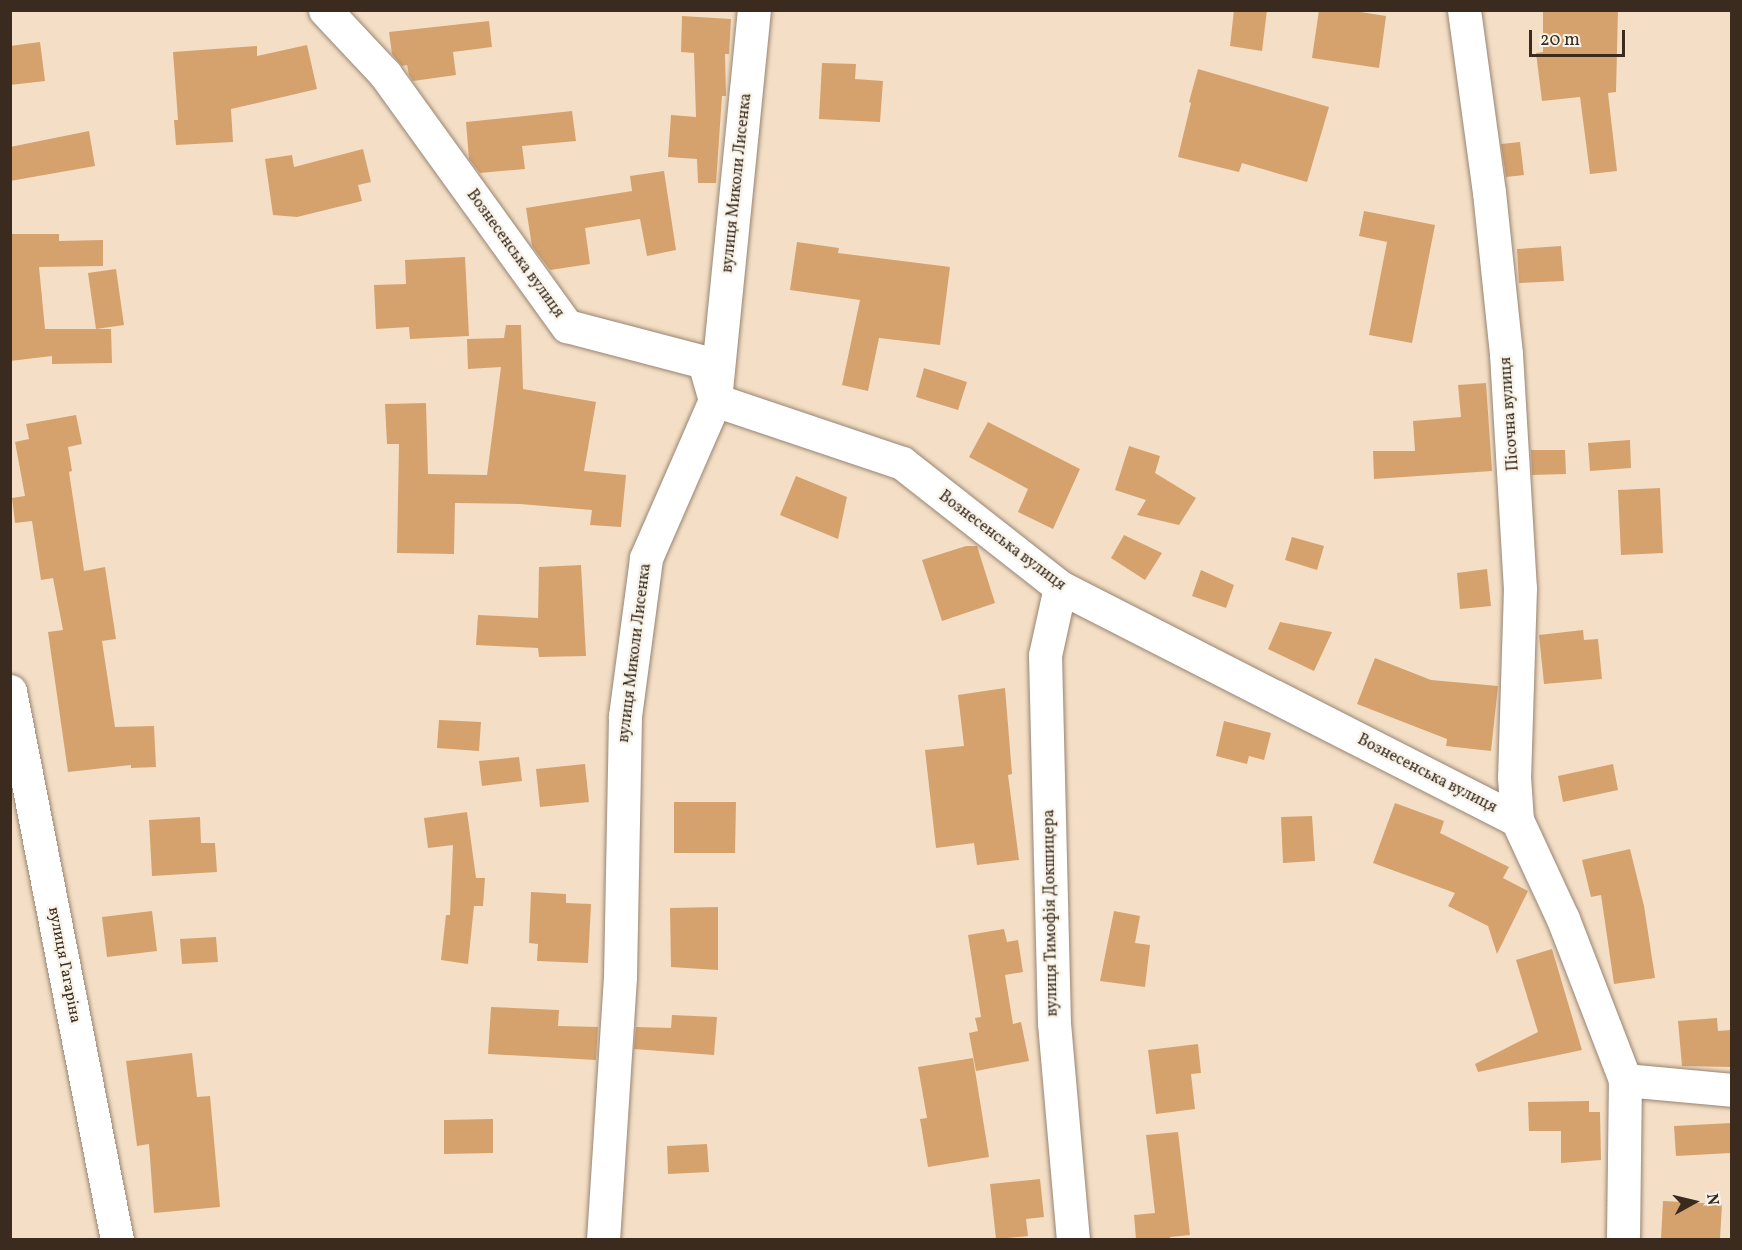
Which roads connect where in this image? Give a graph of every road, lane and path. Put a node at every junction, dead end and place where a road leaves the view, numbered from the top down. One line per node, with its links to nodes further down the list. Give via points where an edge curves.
1 (324, 10): 4 (street, Вознесенська вулиця, via 385,74 567,326 704,362)
2 (754, 10): 4 (street, вулиця Миколи Лисенка)
3 (1464, 10): 7 (street, Пісочна вулиця, via 1506,354 1520,588 1514,777)
4 (715, 400): 5 (street, Вознесенська вулиця, via 902,463); 11 (street, вулиця Миколи Лисенка, via 646,558 625,716 620,977)
5 (1060, 587): 7 (street, Вознесенська вулиця); 12 (street, вулиця Тимофія Докшицера, via 1045,655 1054,1023)
6 (10, 691): 10 (street, вулиця Гагаріна)
7 (1517, 820): 8 (street, Вознесенська вулиця, via 1563,919)
8 (1625, 1080): 9 (street); 13 (street)
9 (1731, 1090)
10 (117, 1239)
11 (603, 1239)
12 (1073, 1239)
13 (1623, 1239)

